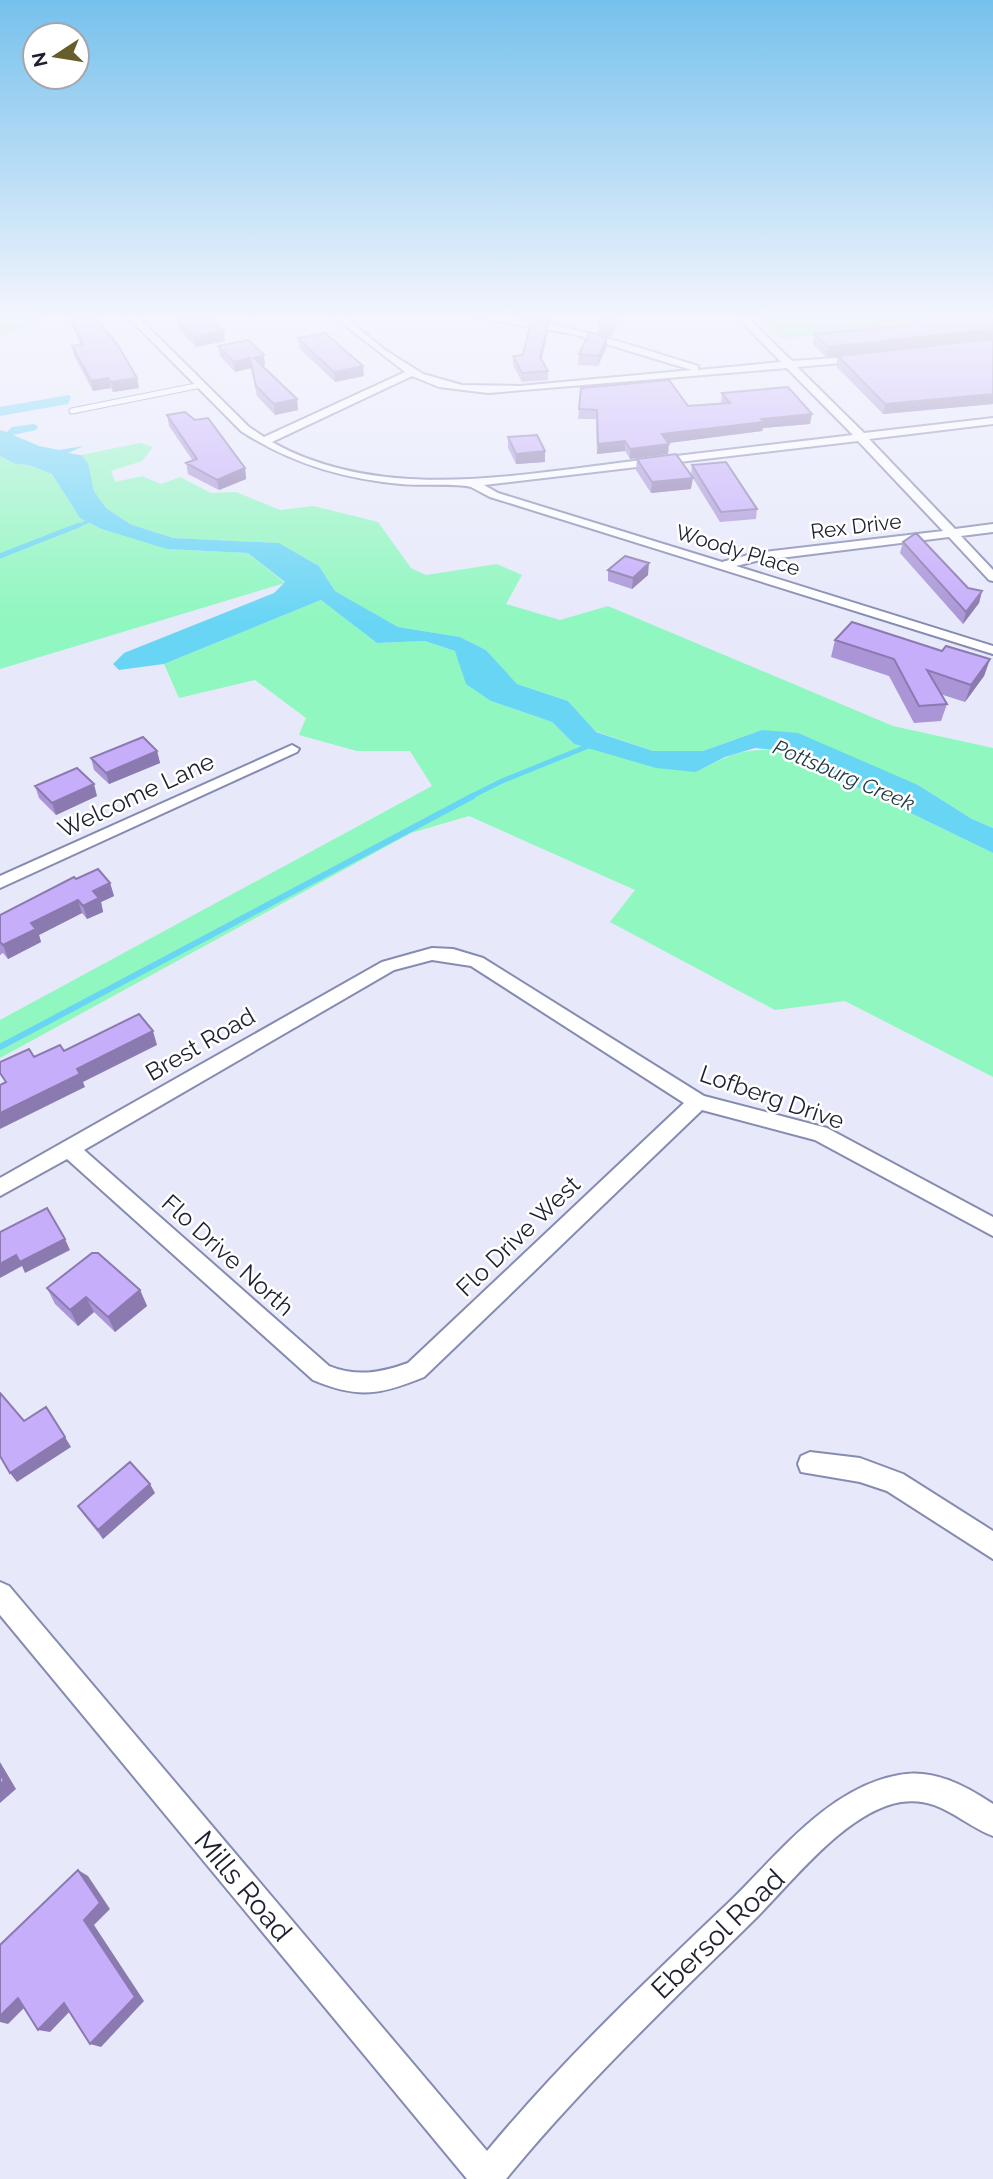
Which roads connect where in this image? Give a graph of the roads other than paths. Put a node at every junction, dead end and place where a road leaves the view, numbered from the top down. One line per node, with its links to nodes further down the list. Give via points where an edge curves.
1 (236, 418): 6 (street)
2 (314, 418): 6 (street)
3 (842, 418): 5 (street)
4 (993, 422): 5 (street)
5 (861, 437): 7 (street); 9 (street)
6 (262, 442): 7 (street, via 340,470)
7 (472, 484): 10 (street, Woody Place, via 494,495)
8 (993, 528): 9 (street, Rex Drive)
9 (951, 533): 10 (street, Rex Drive, via 756,557); 11 (street)
10 (724, 566): 12 (street, Woody Place)
11 (993, 577)
12 (993, 650)
13 (292, 749): 14 (street, Welcome Lane)
14 (0, 883)
15 (429, 953): 16 (street, Lofberg Drive, via 477,962); 17 (street, Brest Road, via 388,966)
16 (698, 1102): 19 (street, Lofberg Drive, via 820,1134); 20 (street, Flo Drive West, via 416,1370 388,1382)
17 (68, 1147): 18 (street, Brest Road); 20 (street, Flo Drive North, via 321,1373 339,1382)
18 (0, 1188)
19 (993, 1227)
20 (362, 1385)
21 (810, 1464): 22 (street, via 860,1470 894,1482)
22 (993, 1546)
23 (0, 1595): 25 (street, Mills Road)
24 (993, 1822): 25 (street, Ebersol Road, via 941,1789 911,1787 860,1805 814,1841 602,2045)
25 (486, 2178)

